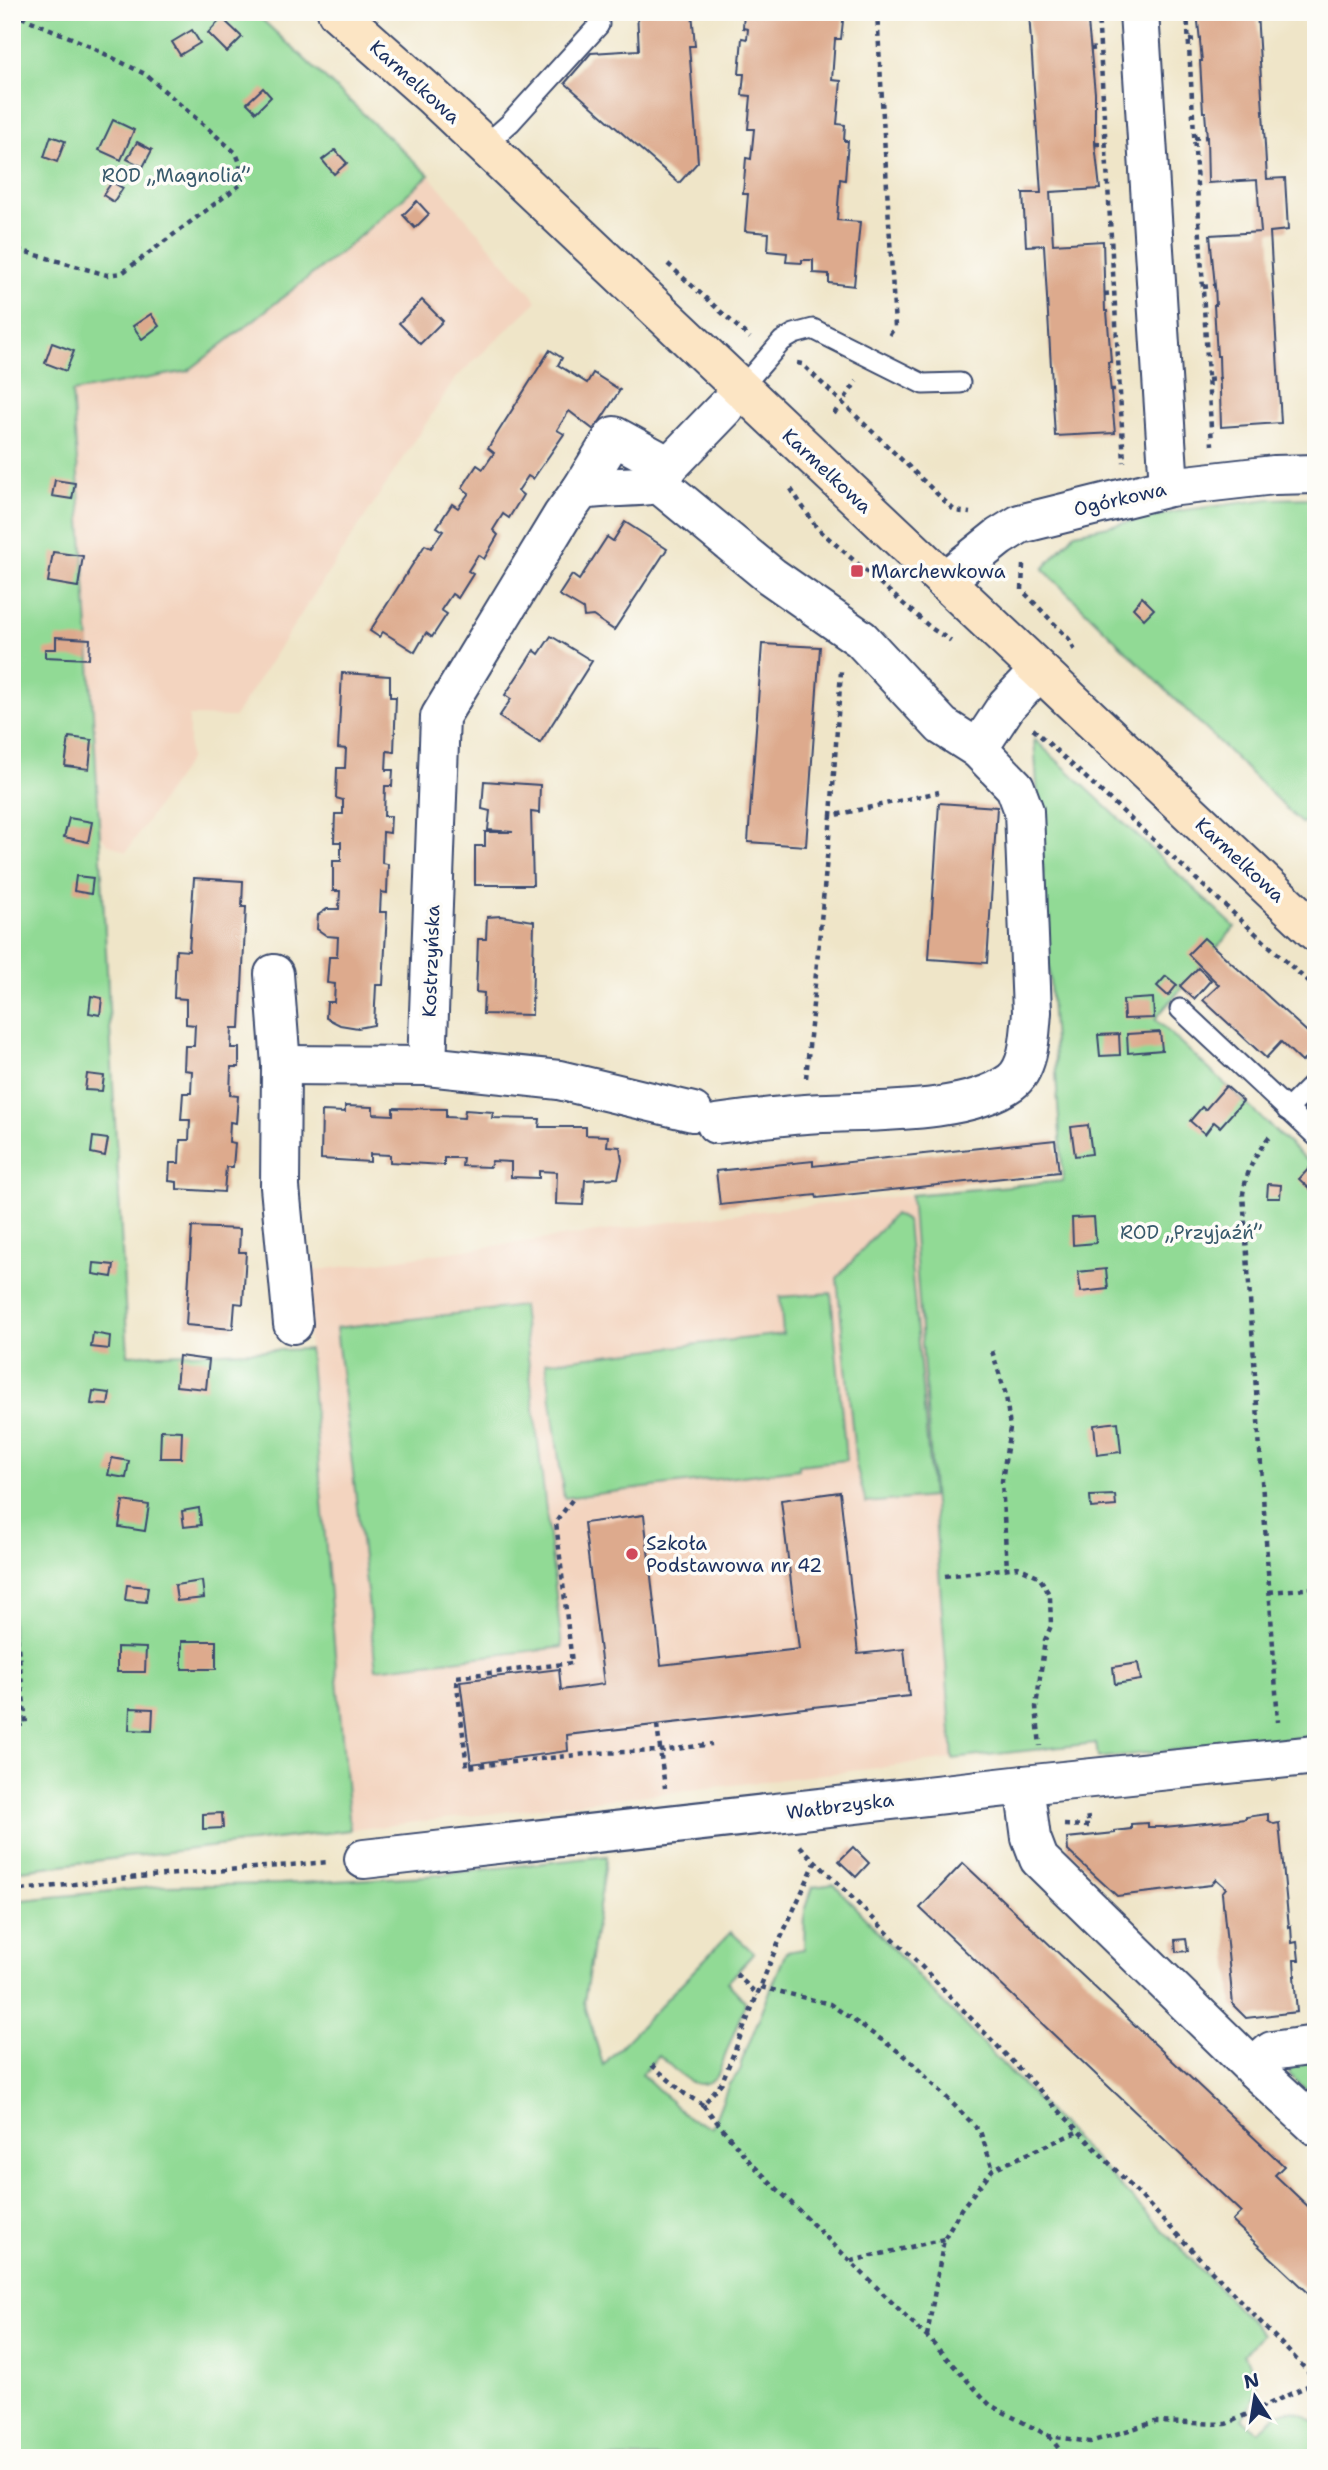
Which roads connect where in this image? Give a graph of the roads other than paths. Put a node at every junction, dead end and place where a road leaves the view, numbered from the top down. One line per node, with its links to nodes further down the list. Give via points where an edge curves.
1 (337, 12): 4 (street, Karmelkowa)
2 (598, 12): 4 (lane, via 599,25)
3 (1139, 12): 9 (street)
4 (484, 146): 6 (street, Karmelkowa)
5 (960, 383): 6 (lane, via 923,384 813,329 794,334 770,354)
6 (732, 398): 8 (street); 11 (street, Karmelkowa)
7 (1316, 474): 9 (street, Ogórkowa)
8 (664, 475): 10 (street, via 636,488); 10 (street, Kostrzyńska, via 614,436); 13 (street, via 771,576 861,639 942,726)
9 (1169, 486): 11 (street, Ogórkowa, via 1020,524)
10 (580, 490): 18 (street, Kostrzyńska, via 440,717)
11 (944, 581): 12 (street, Karmelkowa)
12 (1039, 671): 13 (street, via 1007,705); 14 (street, Karmelkowa)
13 (978, 749): 18 (street, via 1015,787 1024,811 1032,1012 1024,1063 1013,1081 978,1098 939,1106 704,1118 559,1080)
14 (1316, 932)
15 (274, 974): 17 (street)
16 (1180, 1009): 20 (lane)
17 (281, 1065): 18 (street); 22 (street, via 280,1186)
18 (427, 1066)
19 (1316, 1081): 20 (lane)
20 (1287, 1110): 21 (lane)
21 (1316, 1136)
22 (293, 1324)
23 (1315, 1758): 24 (street, Wałbrzyska)
24 (1024, 1785): 25 (street, Wałbrzyska); 27 (street, via 1031,1838 1039,1859)
25 (364, 1859)
26 (1316, 2045): 27 (street, via 1272,2051)
27 (1254, 2068): 28 (street)
28 (1316, 2126)

